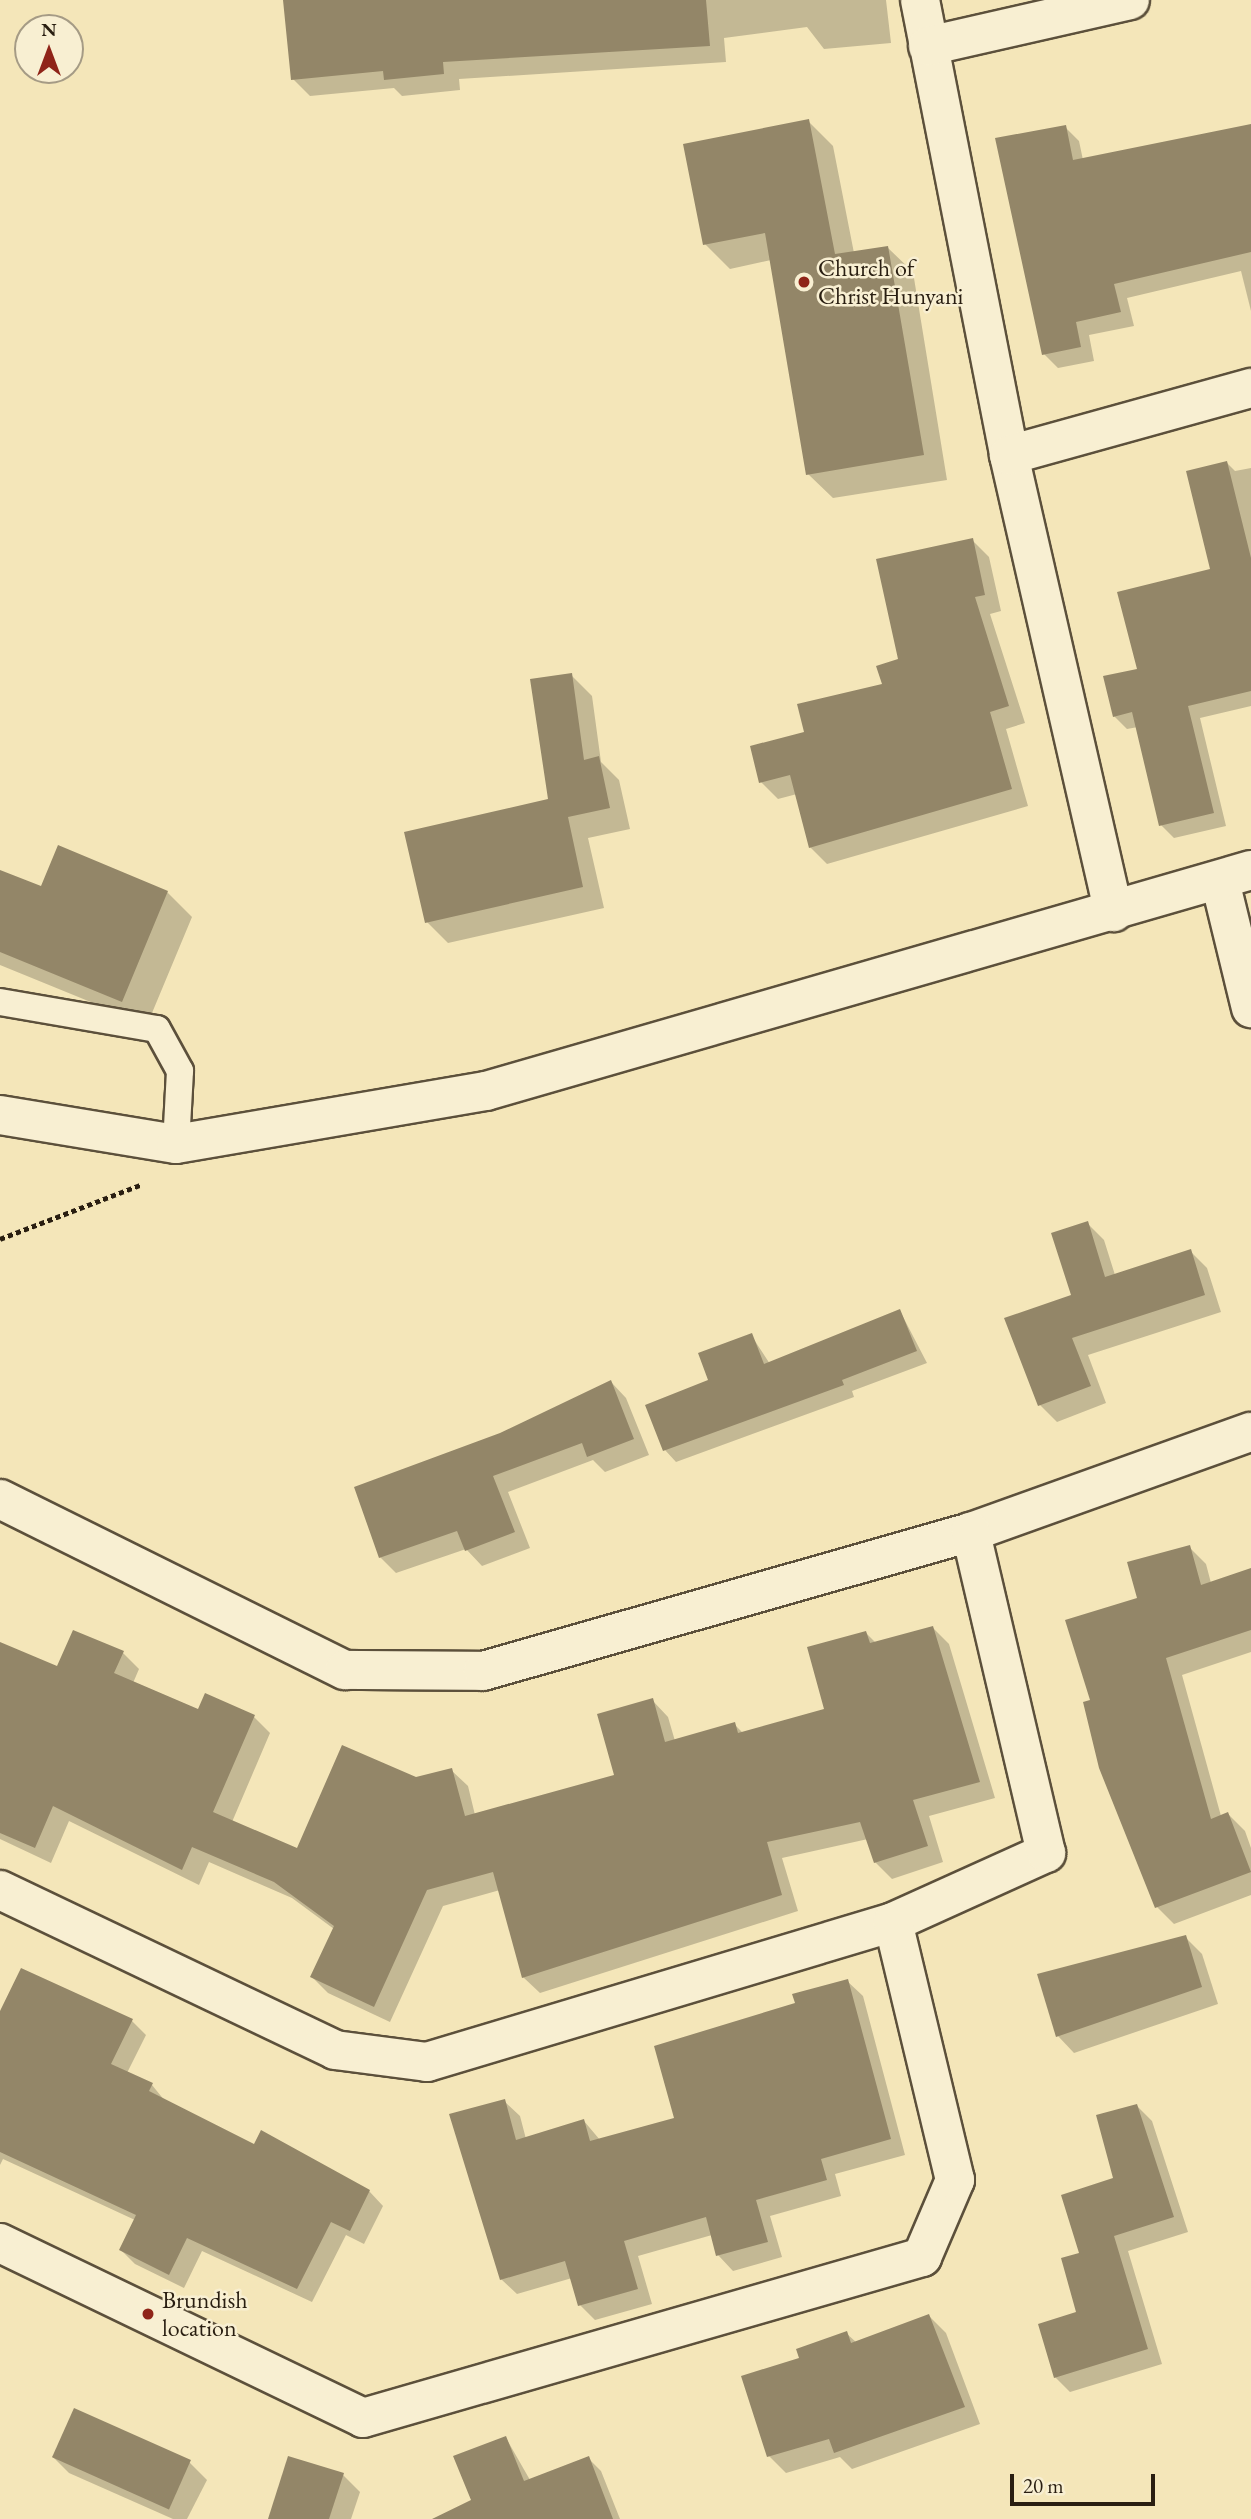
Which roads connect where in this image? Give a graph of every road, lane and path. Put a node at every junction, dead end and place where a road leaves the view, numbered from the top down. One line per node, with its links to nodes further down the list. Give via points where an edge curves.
1 (920, 0): 3 (street)
2 (1130, 0): 3 (street)
3 (928, 46): 5 (street)
4 (1251, 388): 5 (street)
5 (1009, 455): 7 (street)
6 (1236, 876): 7 (street); 9 (street)
7 (1114, 912): 11 (street, via 486,1091)
8 (0, 1002): 11 (lane, via 157,1029 180,1071)
9 (1251, 1008)
10 (0, 1115): 11 (street)
11 (176, 1144): 12 (path, via 144,1183)
12 (0, 1239)
13 (1251, 1432): 15 (street)
14 (0, 1500): 15 (street, via 345,1670 483,1671)
15 (971, 1532): 17 (street, via 1046,1853)
16 (0, 1890): 17 (street, via 335,2050 427,2062)
17 (893, 1922): 18 (street, via 955,2180 922,2257 363,2418)
18 (0, 2243)

